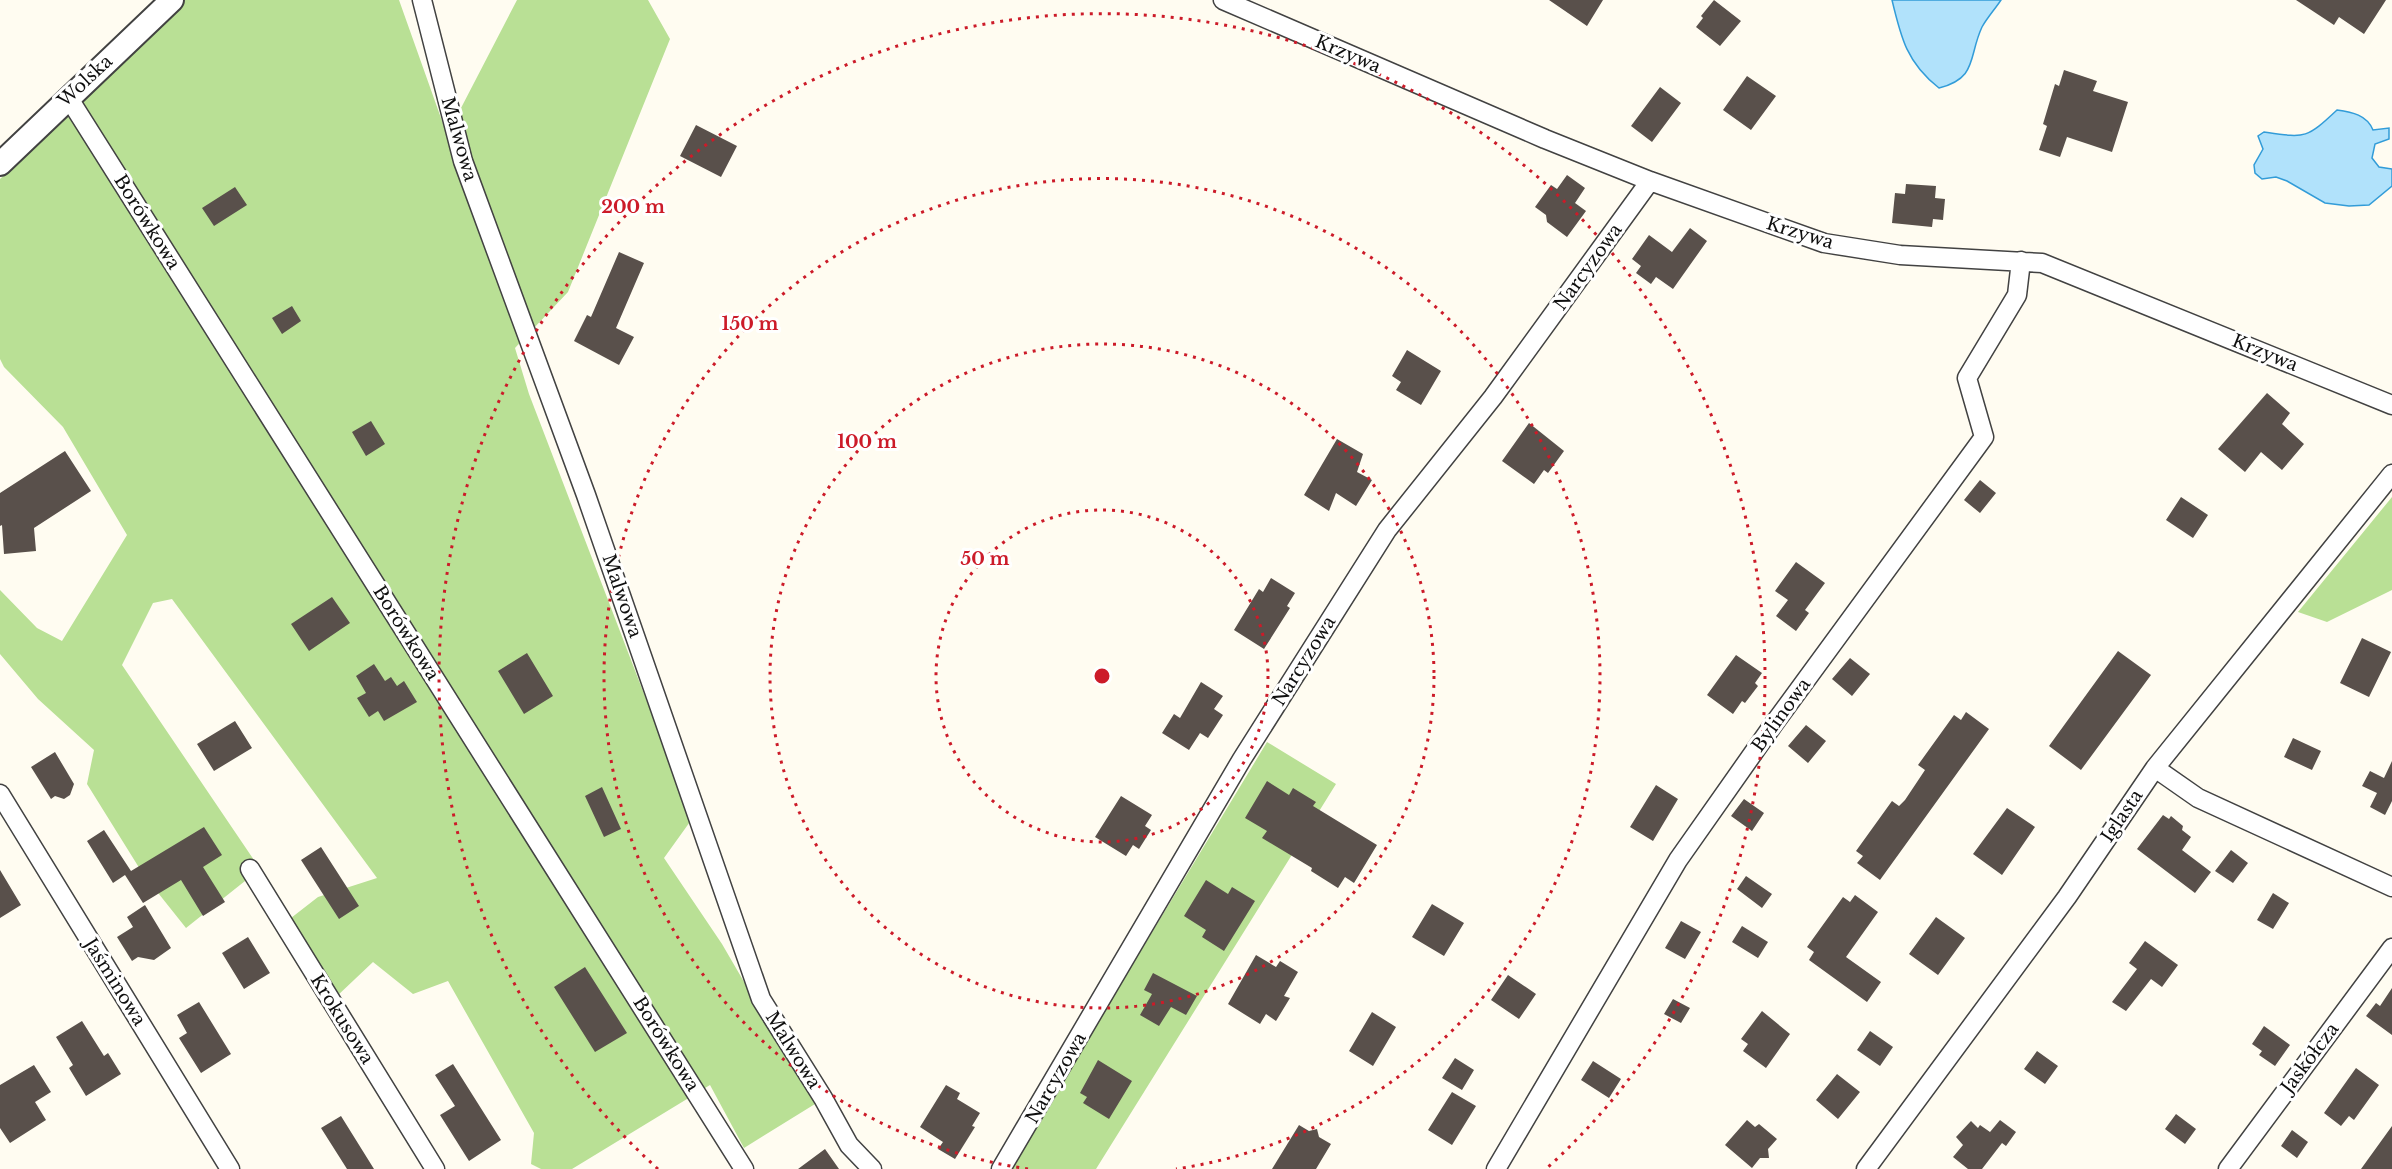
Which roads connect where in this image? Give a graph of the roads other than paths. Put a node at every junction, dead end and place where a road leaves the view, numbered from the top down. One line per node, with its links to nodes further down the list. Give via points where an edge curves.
1 (172, 0): 4 (street, Wolska)
2 (422, 0): 18 (street, Malwowa, via 463,161 586,495 761,999 849,1145)
3 (1223, 0): 6 (street, Krzywa)
4 (68, 97): 5 (street, Wolska); 17 (street, Borówkowa)
5 (0, 164)
6 (1650, 181): 7 (street, Krzywa, via 1824,243 1900,255); 19 (street, Narcyzowa, via 1493,397 1387,530 1242,759)
7 (2021, 261): 8 (street, Krzywa, via 2069,272); 20 (street, Bylinowa, via 2018,296 1967,378 1984,437 1678,860)
8 (2392, 405)
9 (2392, 474): 10 (street, Iglasta)
10 (2155, 768): 13 (street, via 2198,798); 21 (street, Iglasta, via 2067,897)
11 (0, 794): 15 (street, Jaśminowa)
12 (250, 869): 16 (street, Krokusowa)
13 (2392, 887)
14 (2392, 948): 22 (street, Jaskółcza)
15 (230, 1169)
16 (435, 1169)
17 (744, 1169)
18 (872, 1169)
19 (1001, 1169)
20 (1496, 1169)
21 (1866, 1169)
22 (2228, 1169)

